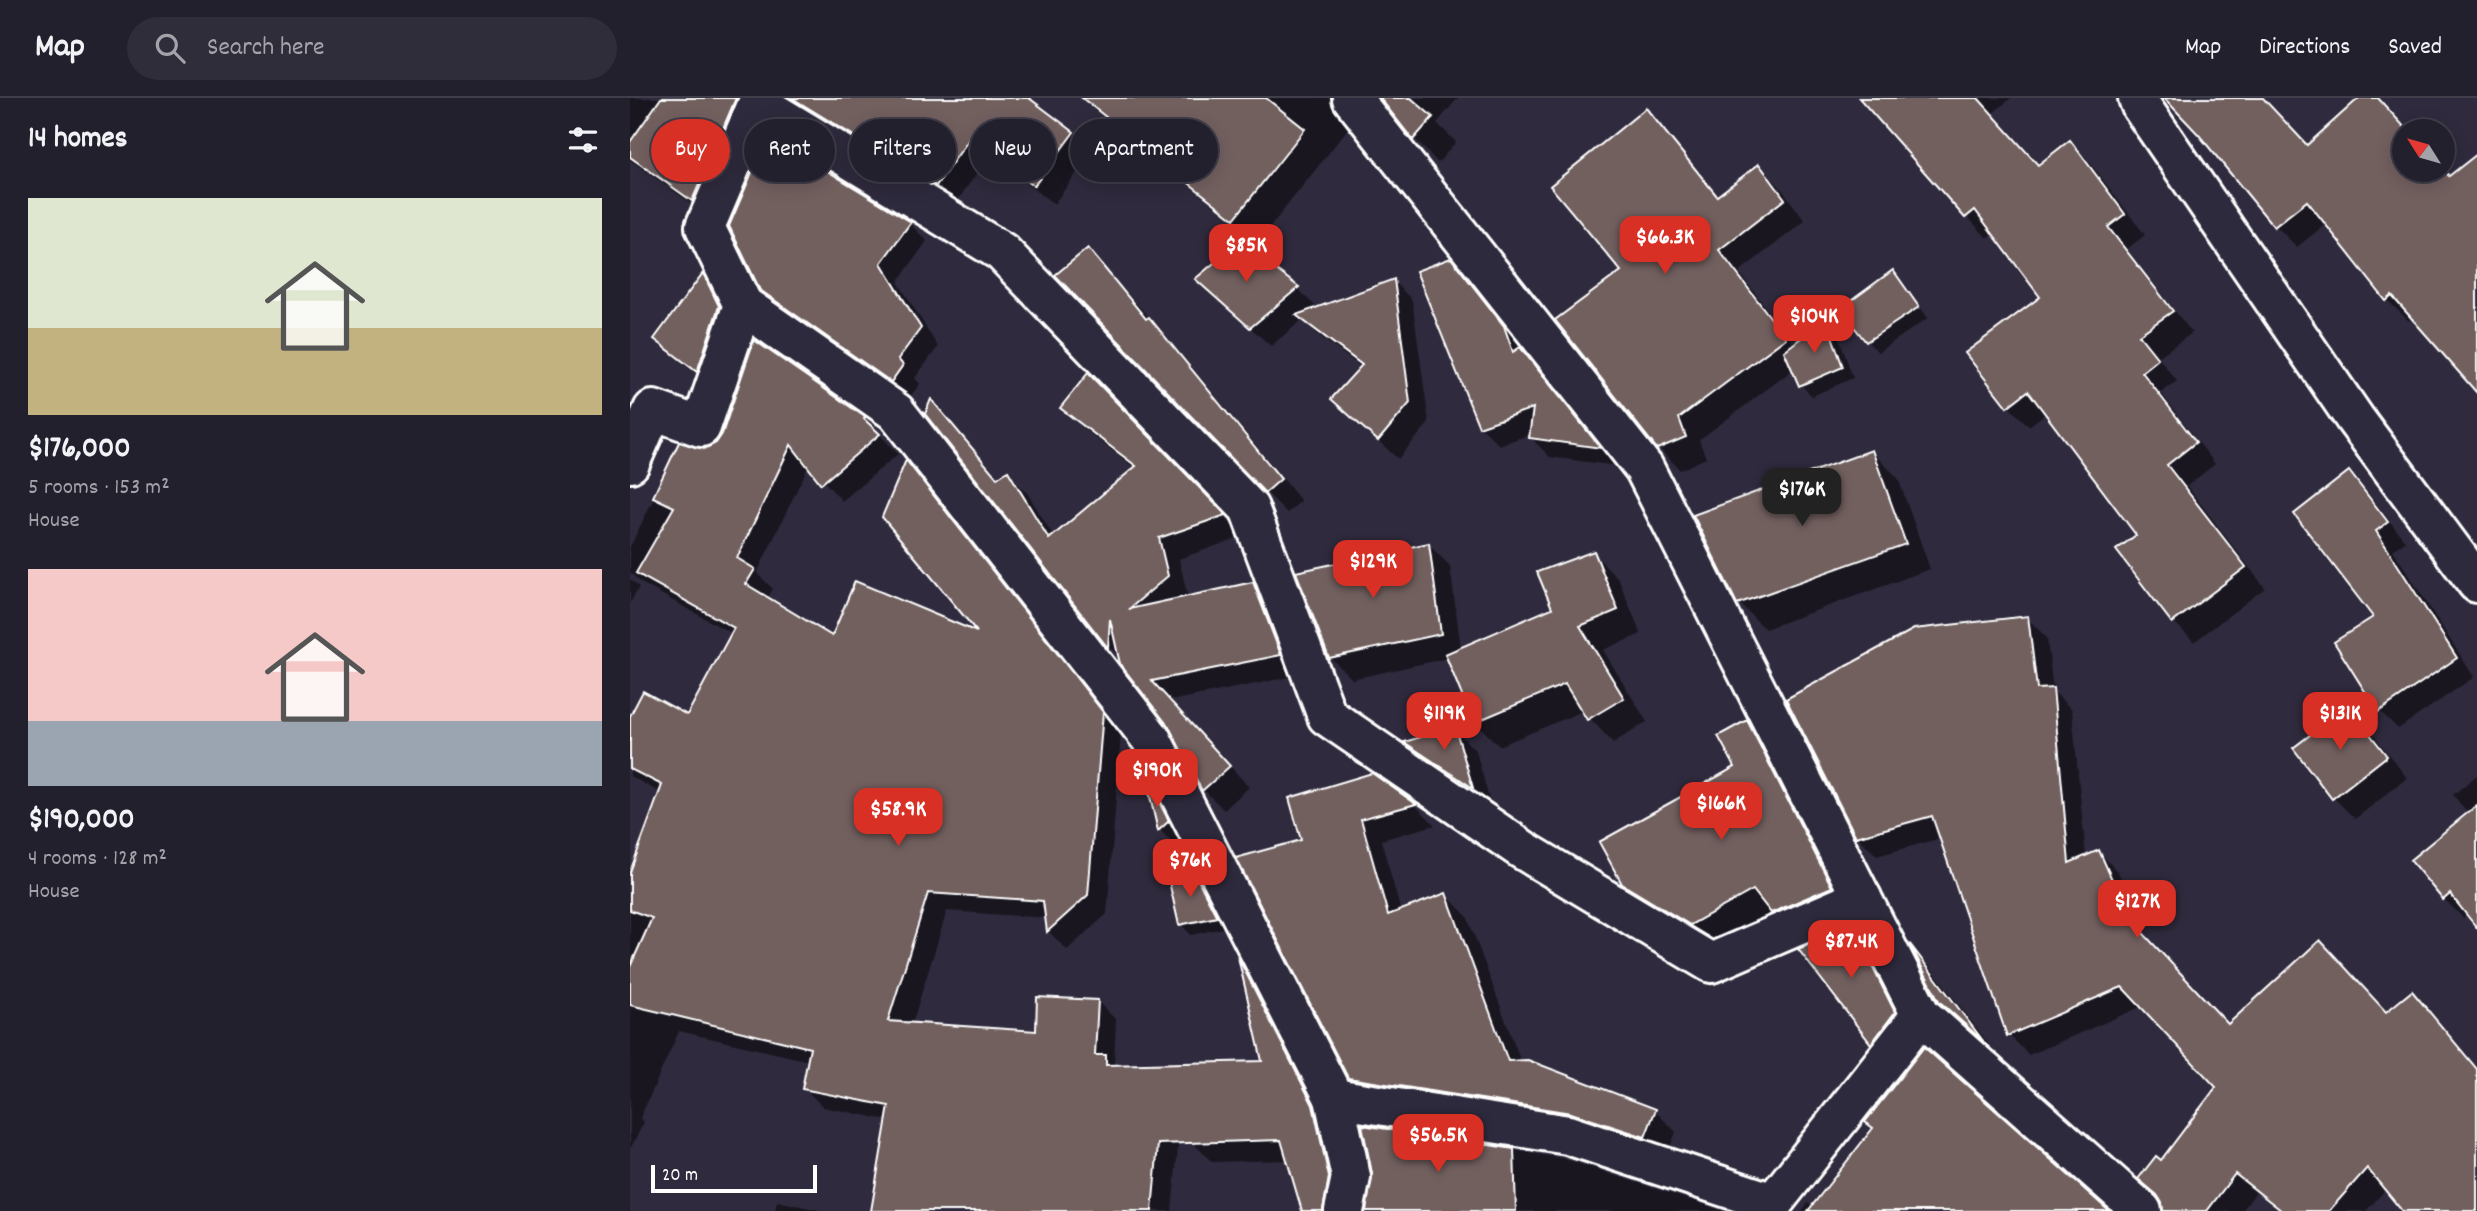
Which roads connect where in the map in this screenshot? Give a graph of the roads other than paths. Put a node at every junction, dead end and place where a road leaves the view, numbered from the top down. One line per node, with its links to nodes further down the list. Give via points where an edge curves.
1 (1352, 98): 7 (street, via 1644,468)
2 (2138, 98): 6 (street, via 2355,419)
3 (759, 101): 4 (street, via 705,227); 7 (street, via 1002,251 1249,509 1326,716 1523,850 1711,963)
4 (743, 305): 5 (street, via 701,427 653,410); 9 (street, via 896,412 1152,740)
5 (630, 463)
6 (2477, 583)
7 (1862, 898): 8 (street)
8 (1921, 1015): 9 (street, via 1773,1203 1568,1135); 11 (street)
9 (1334, 1098): 10 (street, via 1351,1177)
10 (1344, 1211)
11 (2143, 1211)

